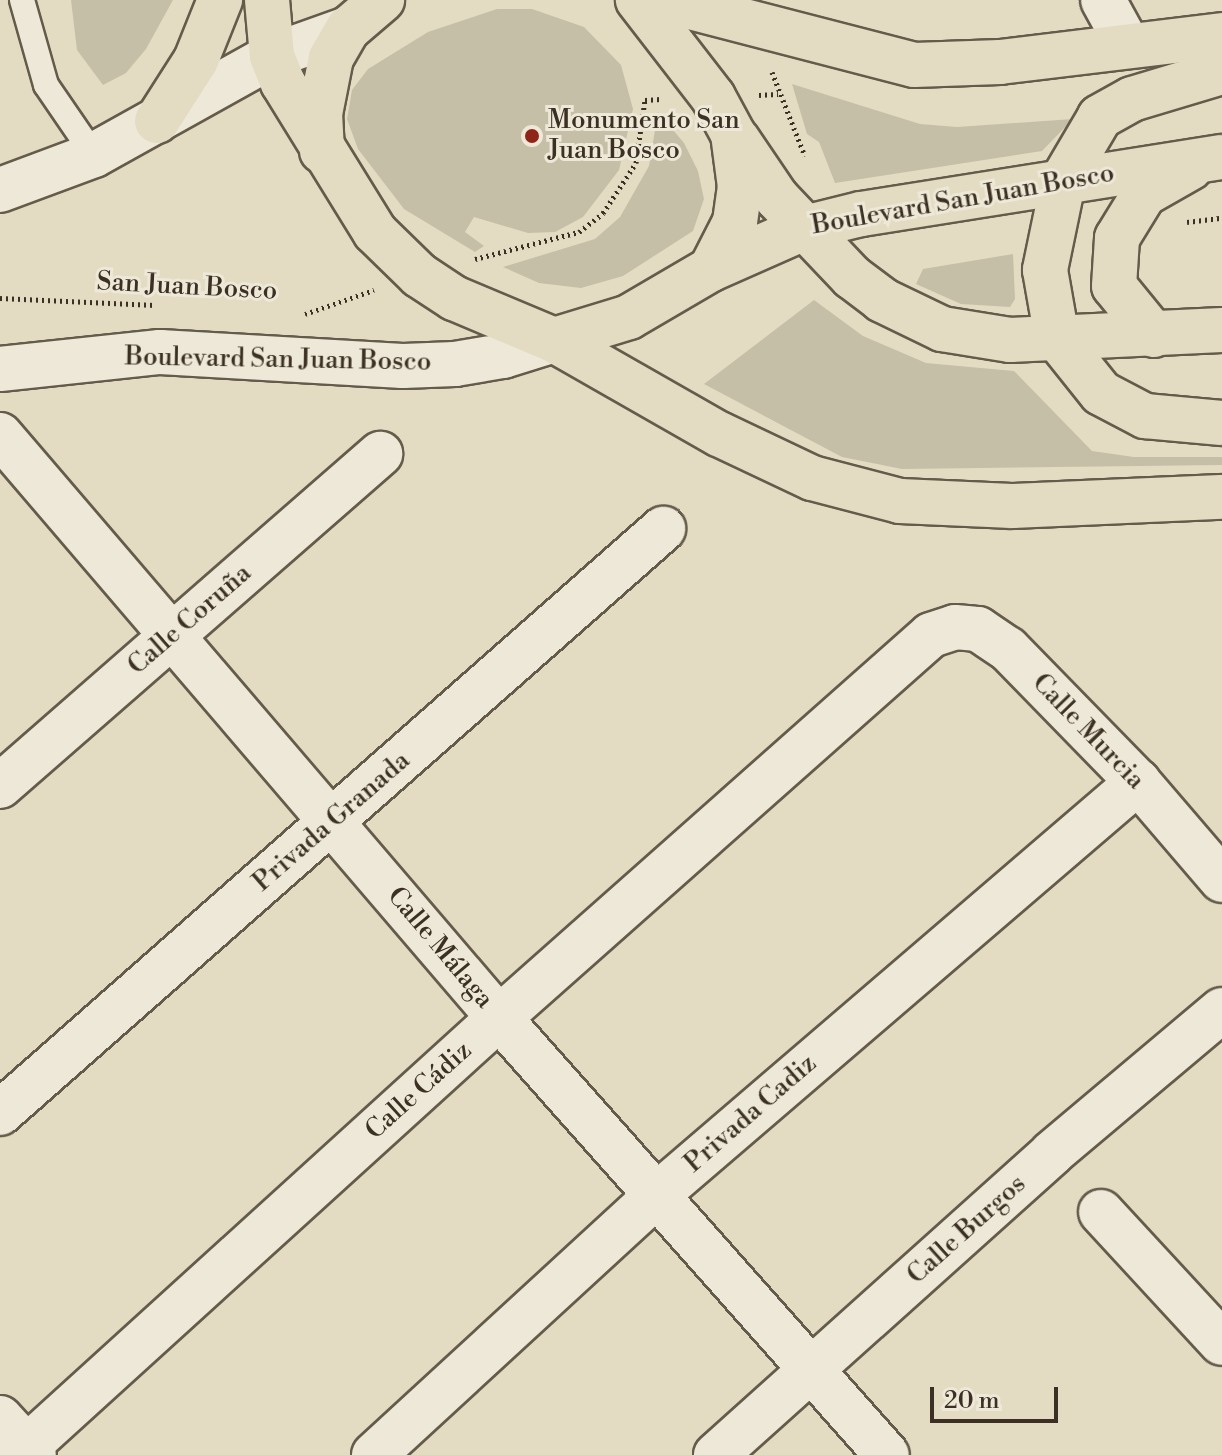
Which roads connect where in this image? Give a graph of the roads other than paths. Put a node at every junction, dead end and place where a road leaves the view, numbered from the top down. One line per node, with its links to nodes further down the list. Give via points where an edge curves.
1 (220, 0): 13 (main road, via 196,60)
2 (267, 0): 11 (main road)
3 (382, 0): 8 (main road)
4 (638, 0): 14 (main road, via 713,97)
5 (663, 0): 10 (main road, via 914,65 1000,62)
6 (1103, 0): 10 (street)
7 (29, 6): 16 (lane, via 46,85)
8 (348, 29): 11 (street); 15 (main road, via 331,58 320,114)
9 (1222, 35): 10 (main road)
10 (1126, 42)
11 (272, 56): 13 (street); 15 (main road)
12 (1222, 72): 18 (main road, via 1132,99 1100,117)
13 (157, 121): 16 (street)
14 (733, 134): 20 (main road); 21 (main road, via 740,187 735,222)
15 (322, 151): 25 (main road, via 375,232 419,275 486,314)
16 (94, 155): 19 (street)
17 (1214, 158): 18 (main road, Boulevard San Juan Bosco); 23 (main road, via 1144,194 1117,238 1114,286)
18 (1064, 178): 20 (main road, Boulevard San Juan Bosco); 24 (main road, via 1045,270)
19 (0, 190)
20 (804, 228): 21 (main road, Boulevard San Juan Bosco); 24 (main road, via 869,290 942,329 968,337)
21 (711, 269): 25 (main road, Boulevard San Juan Bosco, via 629,317)
22 (1222, 330): 23 (main road)
23 (1154, 335): 24 (main road)
24 (1057, 338): 27 (main road, via 1101,393 1123,407 1145,416)
25 (554, 340): 26 (street, Boulevard San Juan Bosco, via 455,364 403,366 160,352); 30 (main road, via 719,434 812,478 900,501 1012,506)
26 (0, 369)
27 (1222, 423)
28 (0, 435): 33 (street, Calle Málaga)
29 (380, 454): 33 (street, Calle Coruña)
30 (1222, 497)
31 (663, 529): 36 (street, Privada Granada)
32 (931, 635): 34 (street, Calle Murcia, via 955,627 978,629 1008,649); 39 (street, Calle Cádiz)
33 (173, 636): 35 (street, Calle Coruña); 36 (street, Calle Málaga)
34 (1138, 782): 37 (street, Calle Murcia); 41 (street, Privada Cadiz)
35 (0, 786)
36 (334, 820): 39 (street, Calle Málaga); 40 (street, Privada Granada)
37 (1222, 880)
38 (1222, 1010): 44 (street, Calle Burgos, via 1052,1153)
39 (499, 1018): 41 (street, Calle Málaga); 45 (street, Calle Cádiz)
40 (0, 1113)
41 (658, 1194): 44 (street, Calle Málaga); 46 (street, Privada Cadiz)
42 (1101, 1212): 43 (street)
43 (1222, 1343)
44 (812, 1370): 47 (street, Calle Burgos); 48 (street, Calle Málaga)
45 (20, 1444)
46 (374, 1455)
47 (716, 1455)
48 (887, 1455)

